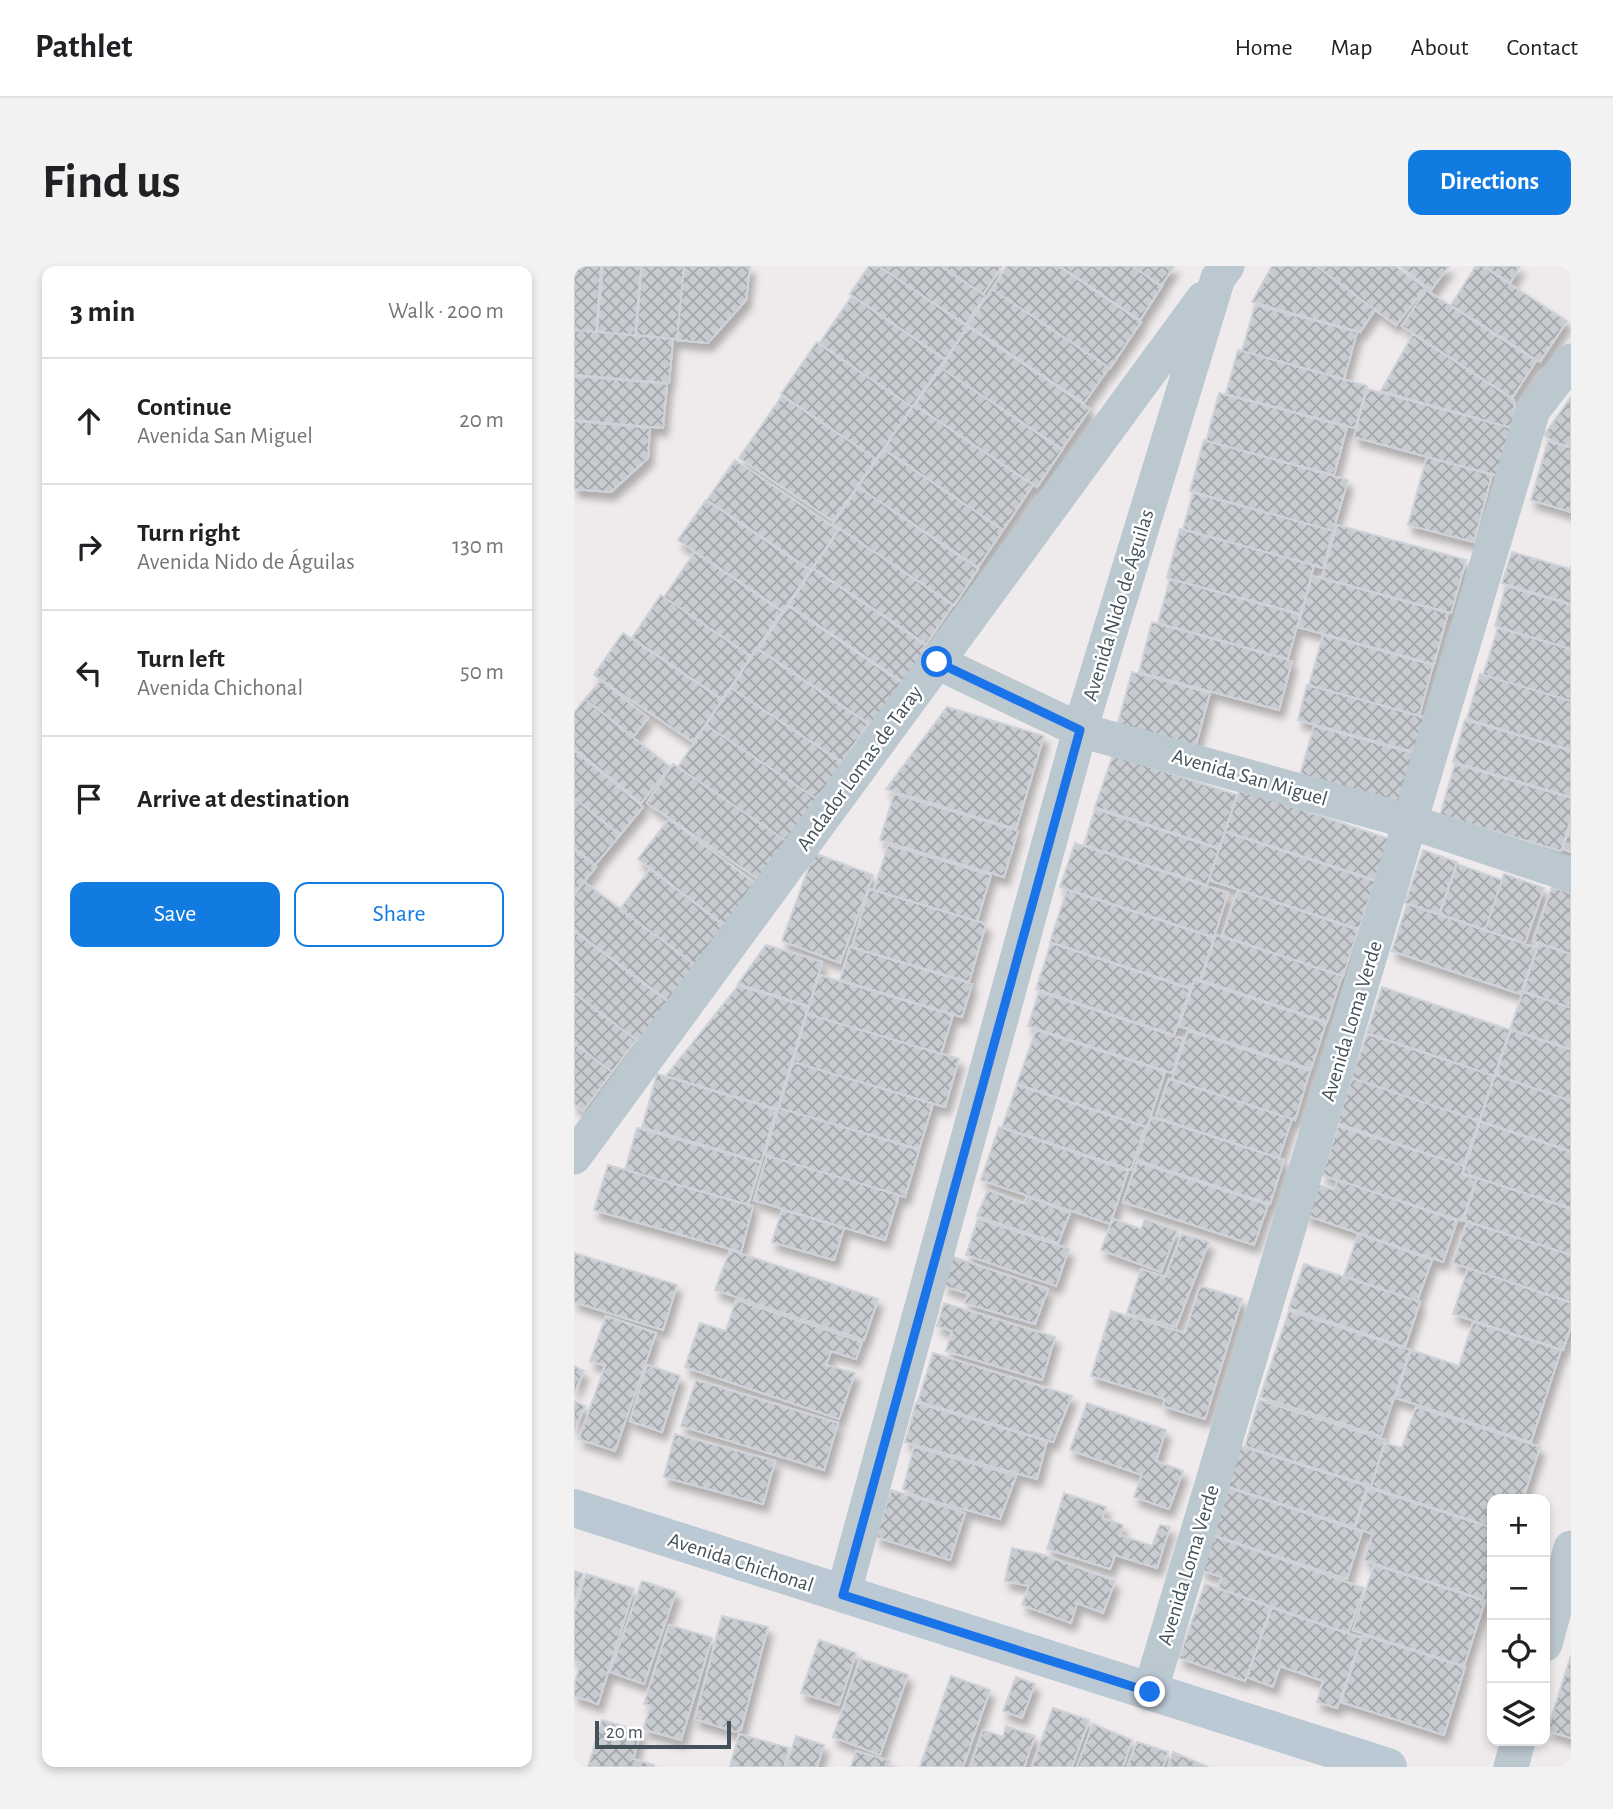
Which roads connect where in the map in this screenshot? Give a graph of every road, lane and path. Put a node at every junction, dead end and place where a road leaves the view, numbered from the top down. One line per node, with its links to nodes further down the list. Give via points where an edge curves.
1 (1222, 272): 3 (street, Andador Lomas de Taray); 4 (street, Avenida Nido de Águilas)
2 (1571, 361): 5 (street, Avenida Loma Verde, via 1533,410)
3 (937, 662): 4 (street, Avenida San Miguel); 7 (street, Andador Lomas de Taray)
4 (1080, 730): 5 (street, Avenida San Miguel); 10 (street, Avenida Nido de Águilas)
5 (1411, 822): 6 (street, Avenida San Miguel); 12 (street, Avenida Loma Verde)
6 (1571, 875)
7 (574, 1157)
8 (574, 1508): 10 (street, Avenida Chichonal)
9 (1571, 1548): 11 (street)
10 (843, 1595): 12 (street, Avenida Chichonal)
11 (1550, 1626)
12 (1150, 1692): 14 (street, Avenida Chichonal)
13 (1517, 1746): 15 (street)
14 (1388, 1767)
15 (1511, 1767)

